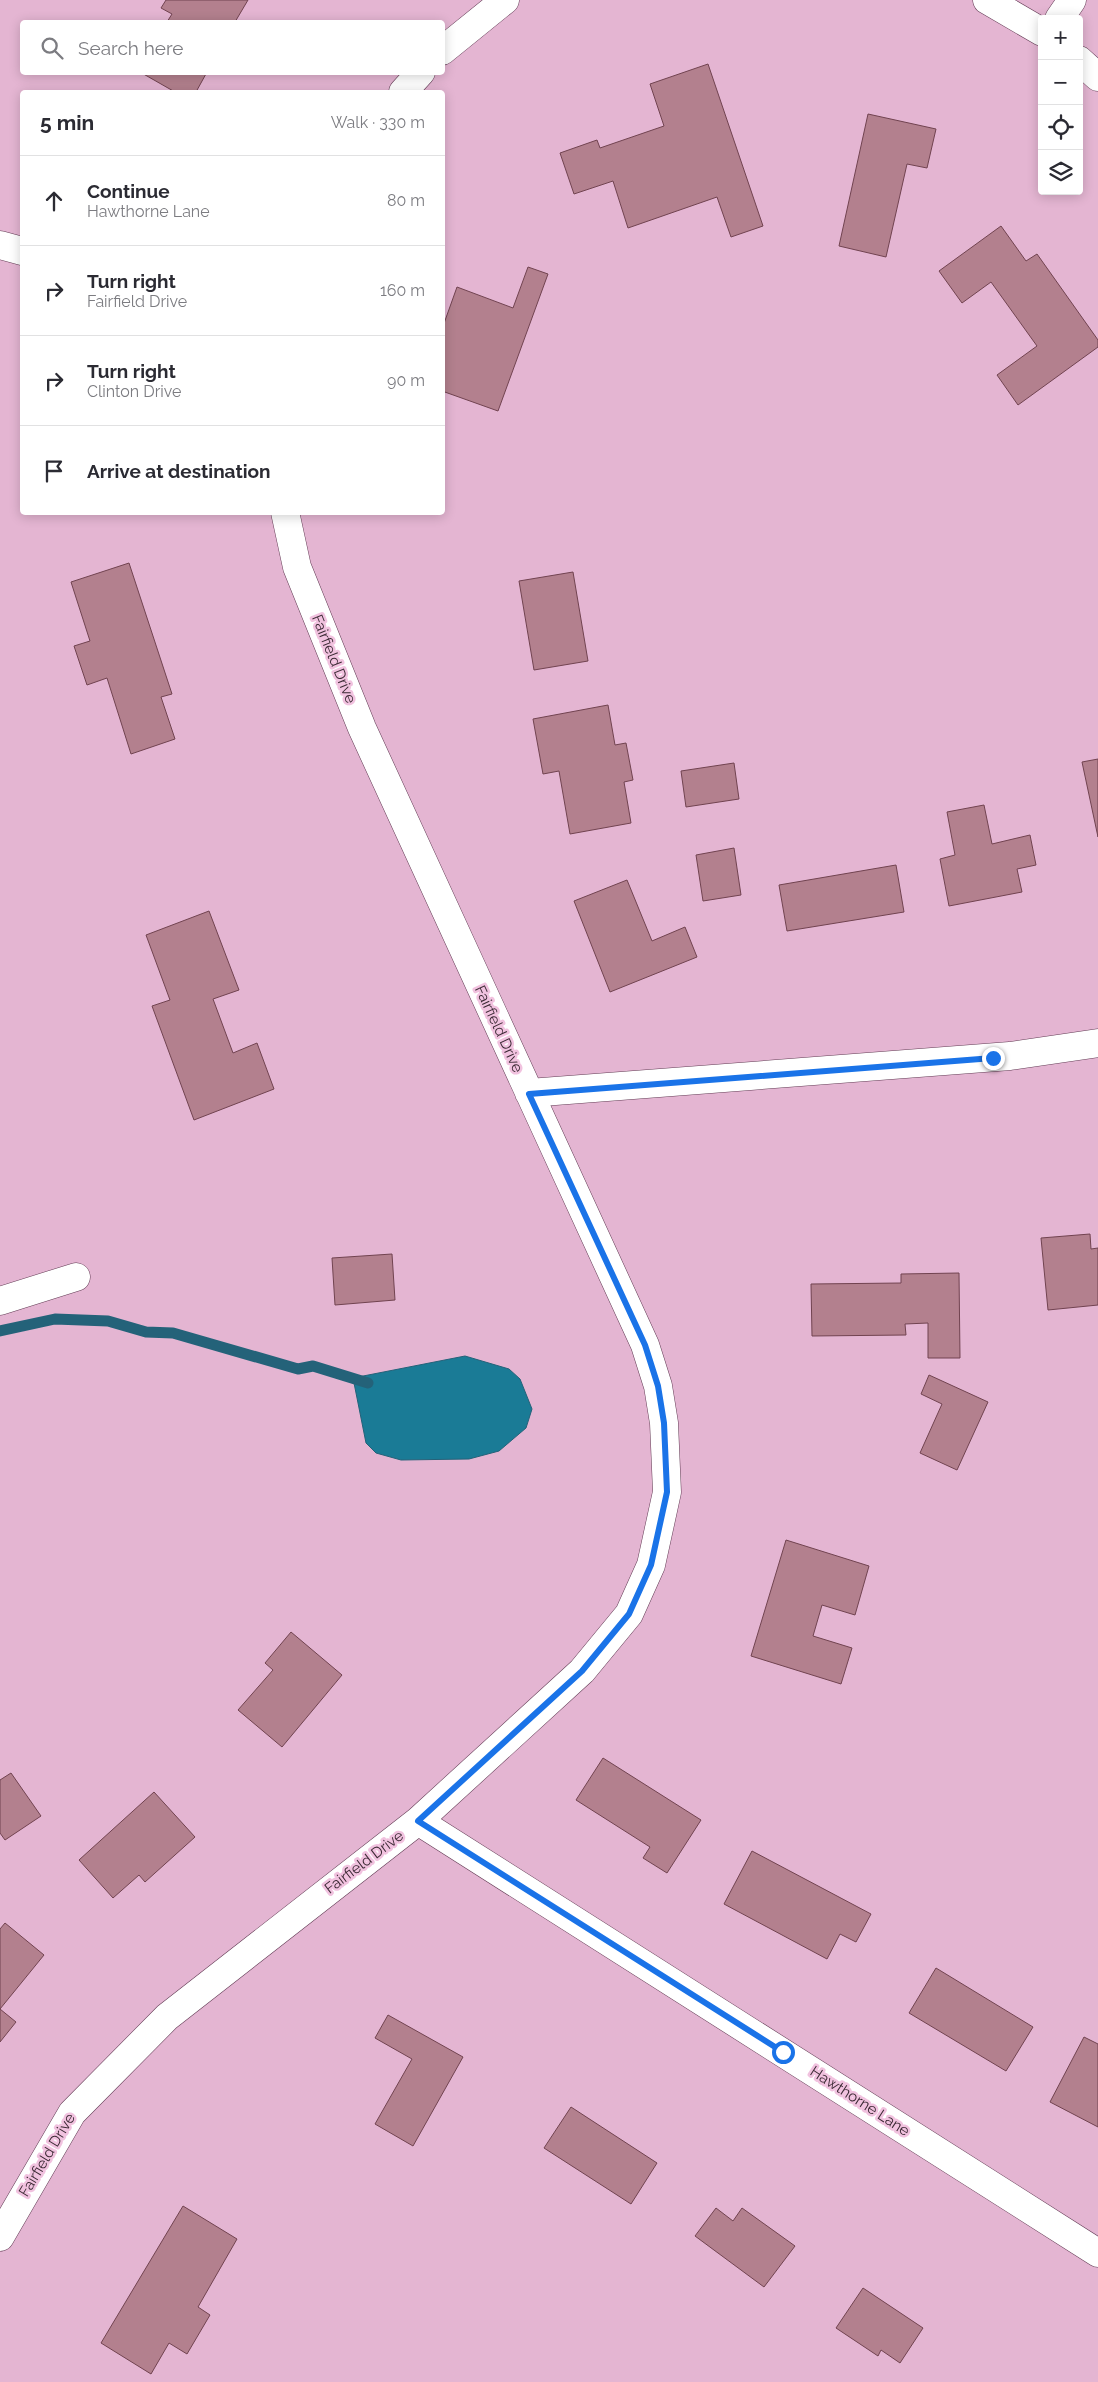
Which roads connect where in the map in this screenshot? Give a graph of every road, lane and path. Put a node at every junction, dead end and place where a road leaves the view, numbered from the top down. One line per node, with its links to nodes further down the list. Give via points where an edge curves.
1 (505, 0): 6 (street)
2 (987, 0): 5 (street)
3 (1072, 0): 4 (street)
4 (1062, 15)
5 (1038, 30)
6 (445, 49)
7 (1083, 64): 9 (street)
8 (418, 75): 10 (street)
9 (1098, 77)
10 (405, 90)
11 (0, 245): 12 (street)
12 (20, 250)
13 (286, 515): 15 (street, Fairfield Drive, via 297,567 330,652)
14 (1098, 1043): 15 (street, via 1010,1056)
15 (529, 1094): 18 (street, Fairfield Drive, via 645,1345 658,1386 664,1423 667,1492 651,1565 629,1614 582,1671)
16 (76, 1277): 17 (street)
17 (0, 1301)
18 (418, 1821): 19 (street, Fairfield Drive, via 166,2017 72,2113); 20 (street, Hawthorne Lane)
19 (0, 2237)
20 (1098, 2253)

